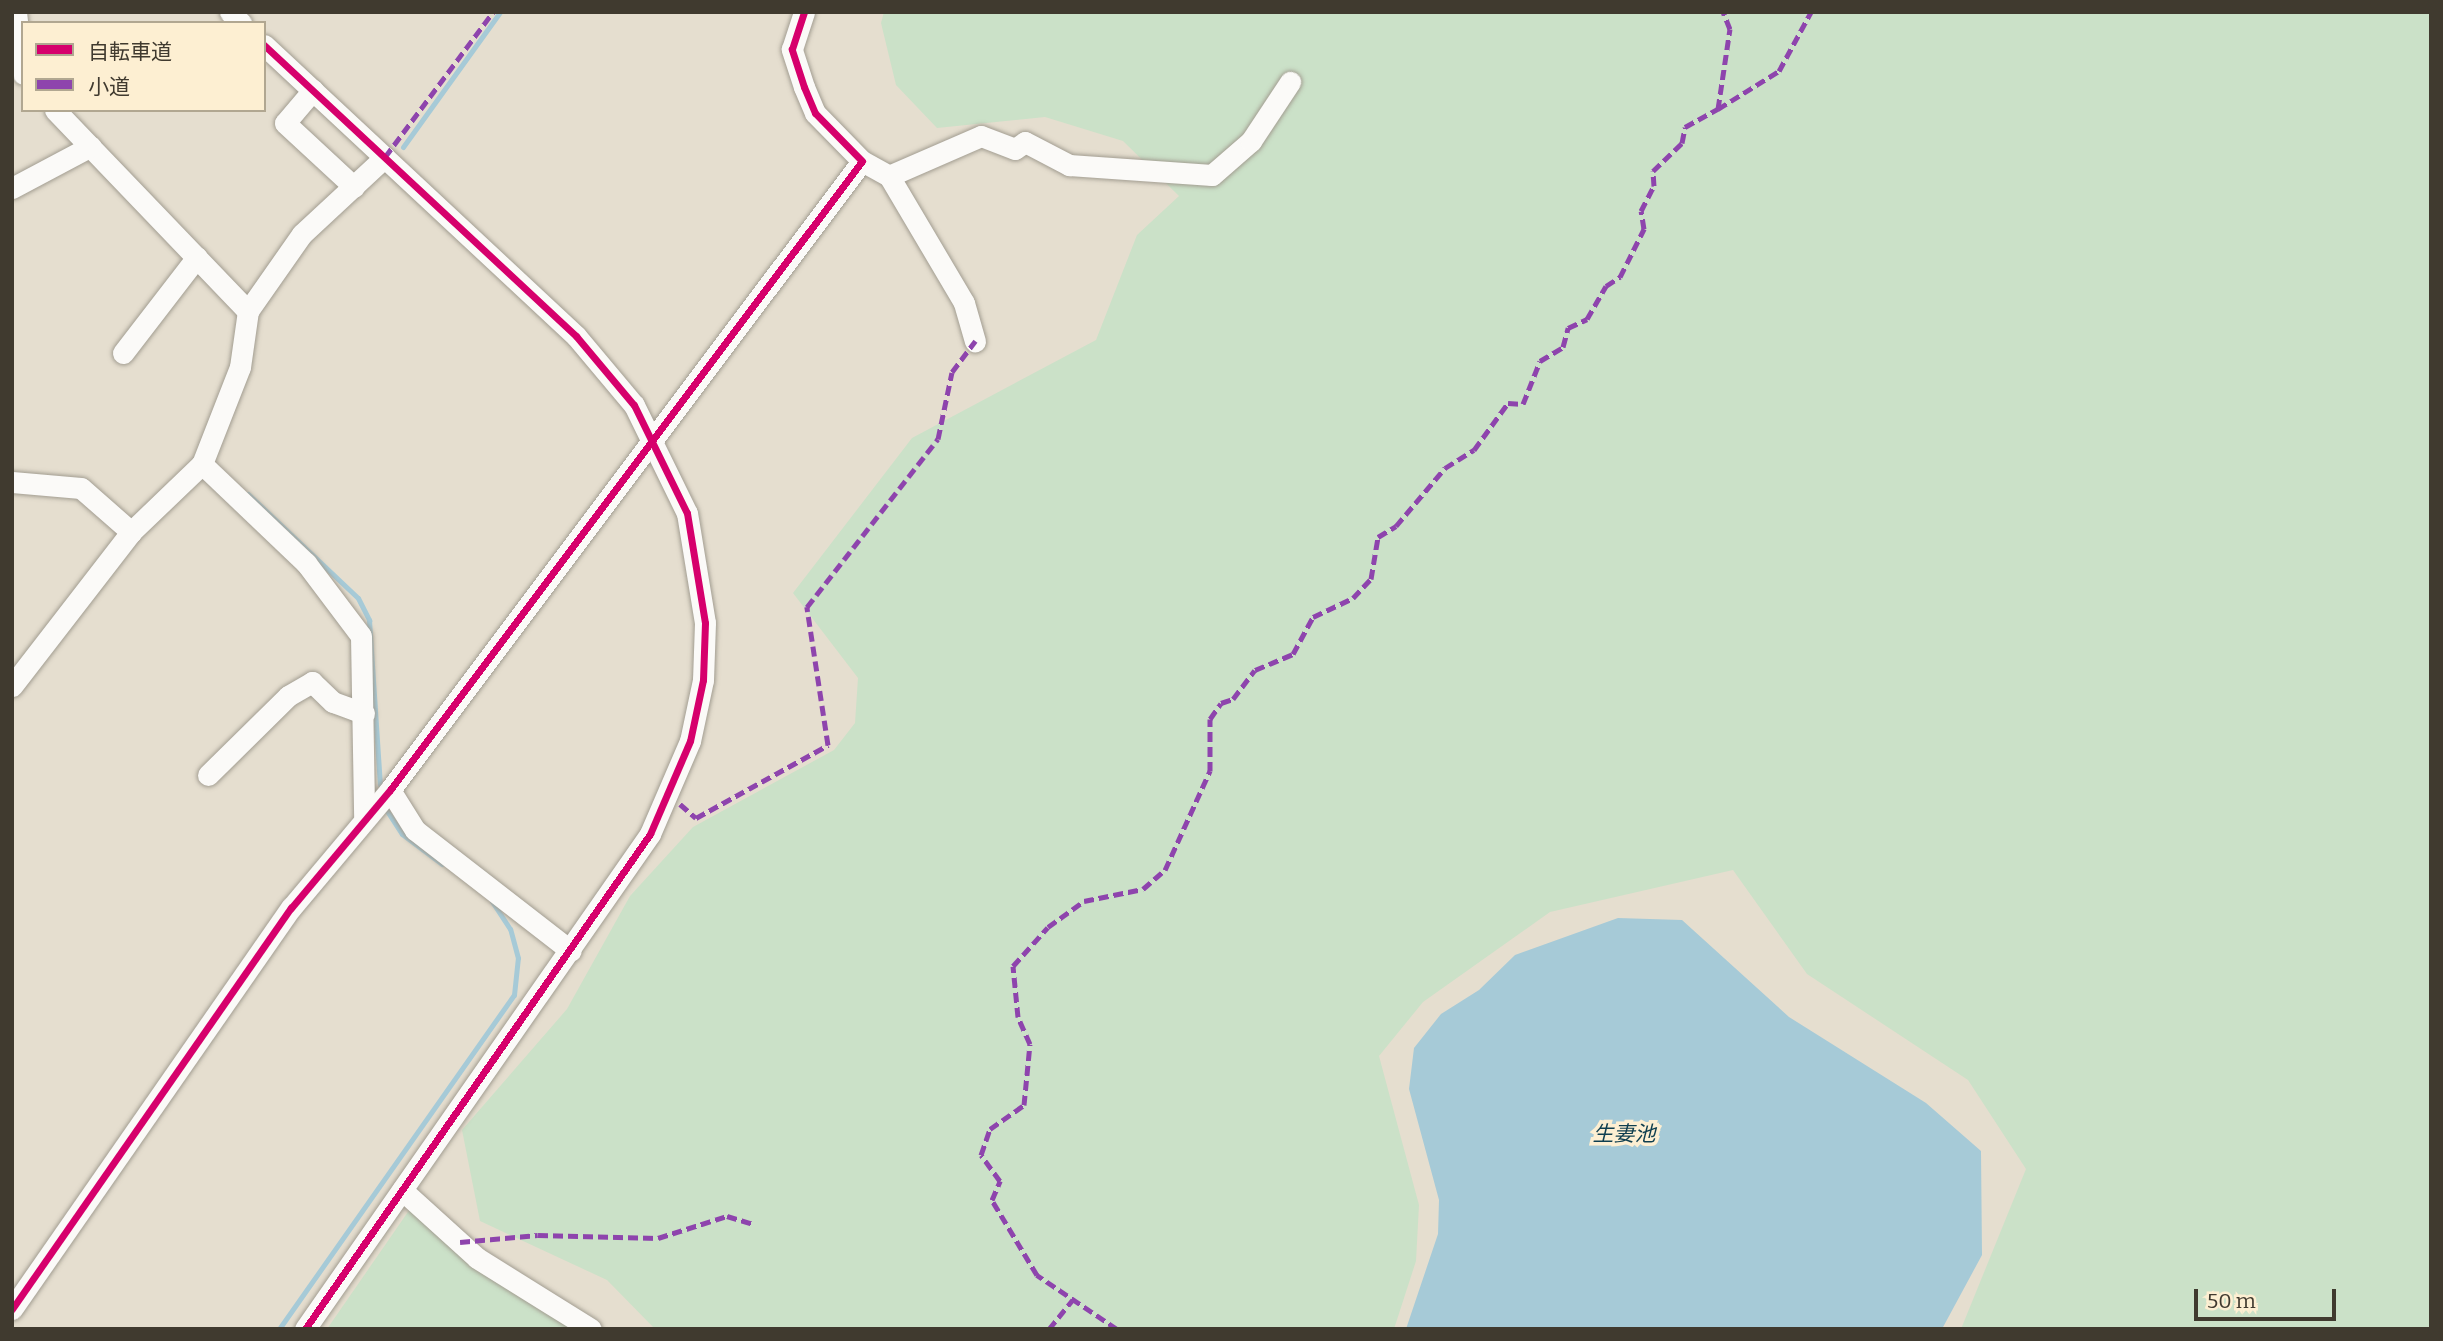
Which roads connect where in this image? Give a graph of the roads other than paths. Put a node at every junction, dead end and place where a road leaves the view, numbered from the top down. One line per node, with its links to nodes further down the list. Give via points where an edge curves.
1 (16, 12): 4 (street)
2 (804, 12): 10 (street, via 792,49 804,87 815,113)
3 (266, 47): 6 (street)
4 (21, 56)
5 (1290, 82): 11 (street, via 1251,141 1212,175 1069,165 1024,142 1021,155 981,136 960,141)
6 (313, 90): 9 (street); 12 (street, via 285,123)
7 (57, 112): 8 (street)
8 (91, 146): 13 (street); 14 (street)
9 (385, 158): 12 (street); 18 (street, via 576,336)
10 (862, 161): 11 (street); 18 (street)
11 (889, 176): 16 (street, via 964,303)
12 (354, 187): 15 (street, via 302,234)
13 (12, 188)
14 (197, 257): 15 (street); 17 (street)
15 (248, 311): 19 (street, via 240,366)
16 (975, 341)
17 (123, 353)
18 (654, 437): 25 (street); 27 (street, via 695,542 705,624 703,680 668,801)
19 (202, 464): 21 (street); 23 (street, via 344,605 361,636)
20 (12, 482): 21 (street, via 81,488)
21 (131, 532): 22 (street)
22 (12, 686)
23 (364, 713): 24 (street, via 333,702 312,682 288,696); 26 (street)
24 (208, 775)
25 (390, 790): 26 (street); 27 (street, via 415,830)
26 (364, 816): 29 (street, via 291,908)
27 (571, 951): 28 (street)
28 (402, 1190): 30 (street); 31 (street, via 477,1258)
29 (12, 1309)
30 (305, 1329)
31 (591, 1329)

